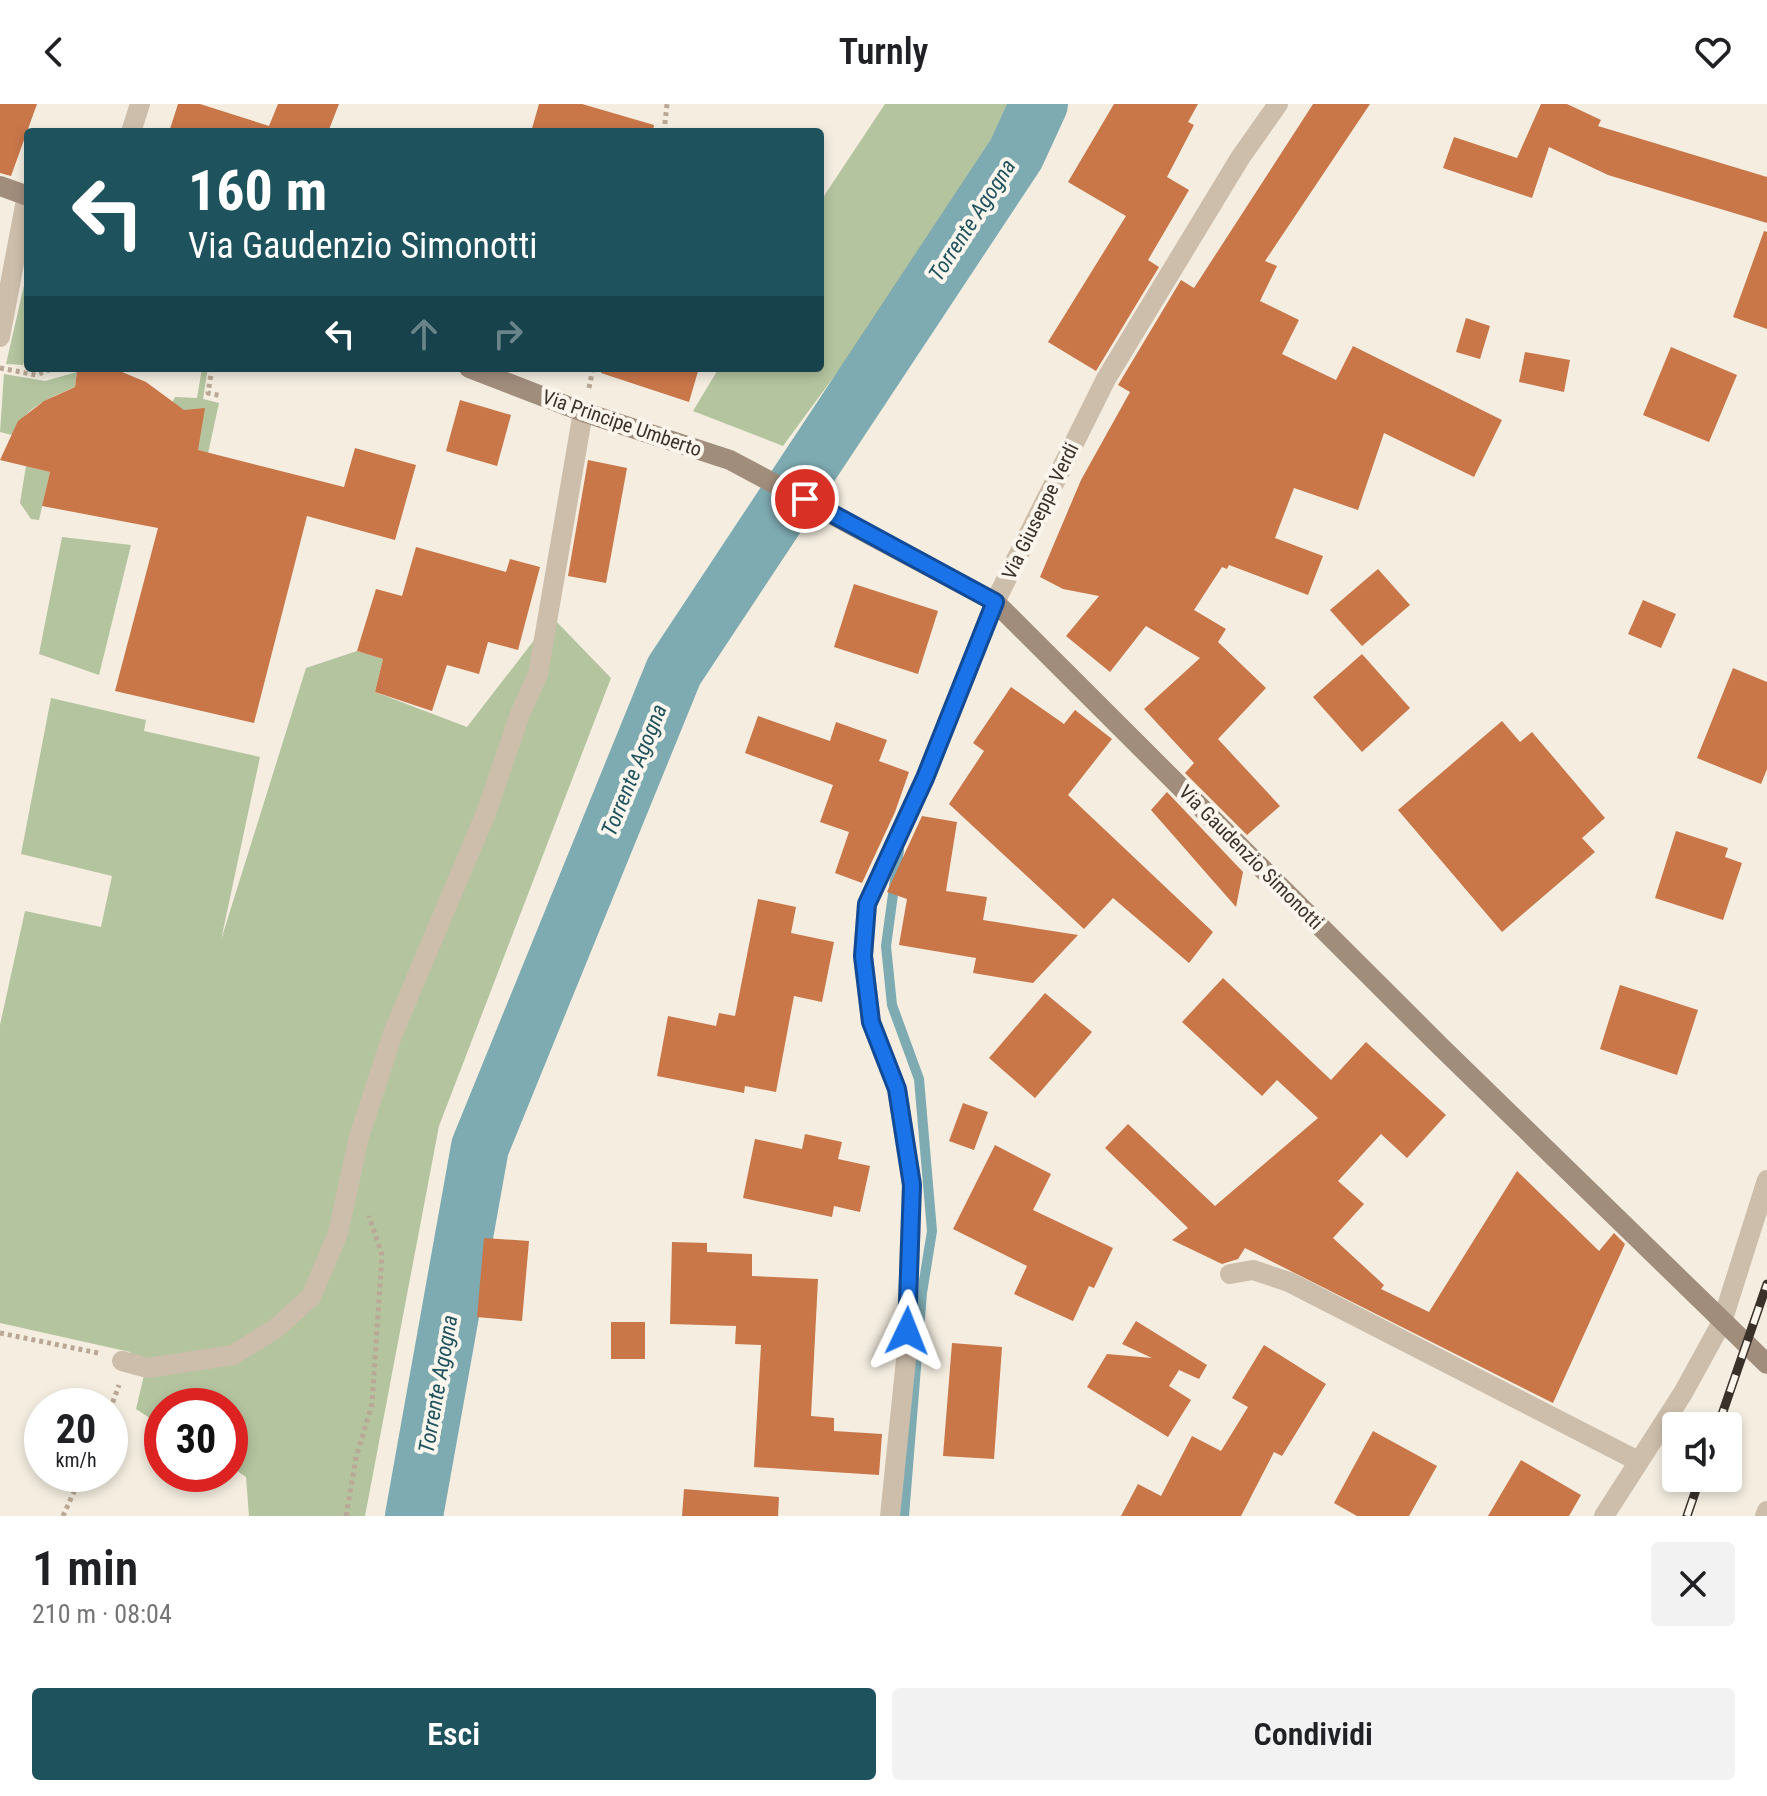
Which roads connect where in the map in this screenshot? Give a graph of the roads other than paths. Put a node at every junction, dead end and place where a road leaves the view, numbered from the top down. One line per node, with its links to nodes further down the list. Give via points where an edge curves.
1 (140, 104): 3 (street)
2 (1278, 104): 11 (street, Via Giuseppe Verdi, via 1113,367)
3 (132, 128)
4 (0, 186): 5 (street)
5 (24, 195)
6 (24, 212): 7 (street)
7 (0, 337)
8 (479, 372): 9 (street, Via Principe Umberto)
9 (583, 412): 10 (street, Via Principe Umberto); 15 (street, via 538,674 393,1033 359,1137 338,1233 311,1297 275,1329 233,1355 148,1368)
10 (730, 460): 11 (street, Via Gaudenzio Simonotti)
11 (995, 602): 14 (street, Via Gaudenzio Simonotti); 18 (street, Via Giuseppe Verdi, via 925,778 867,904 863,956 871,1022 897,1089 912,1185 906,1360)
12 (1767, 1180): 14 (street)
13 (1230, 1274): 17 (street, via 1253,1270 1289,1282)
14 (1722, 1322): 16 (street, Via Gaudenzio Simonotti); 17 (street, via 1683,1393)
15 (122, 1361)
16 (1767, 1364)
17 (1636, 1460): 19 (street)
18 (890, 1516)
19 (1604, 1516)

